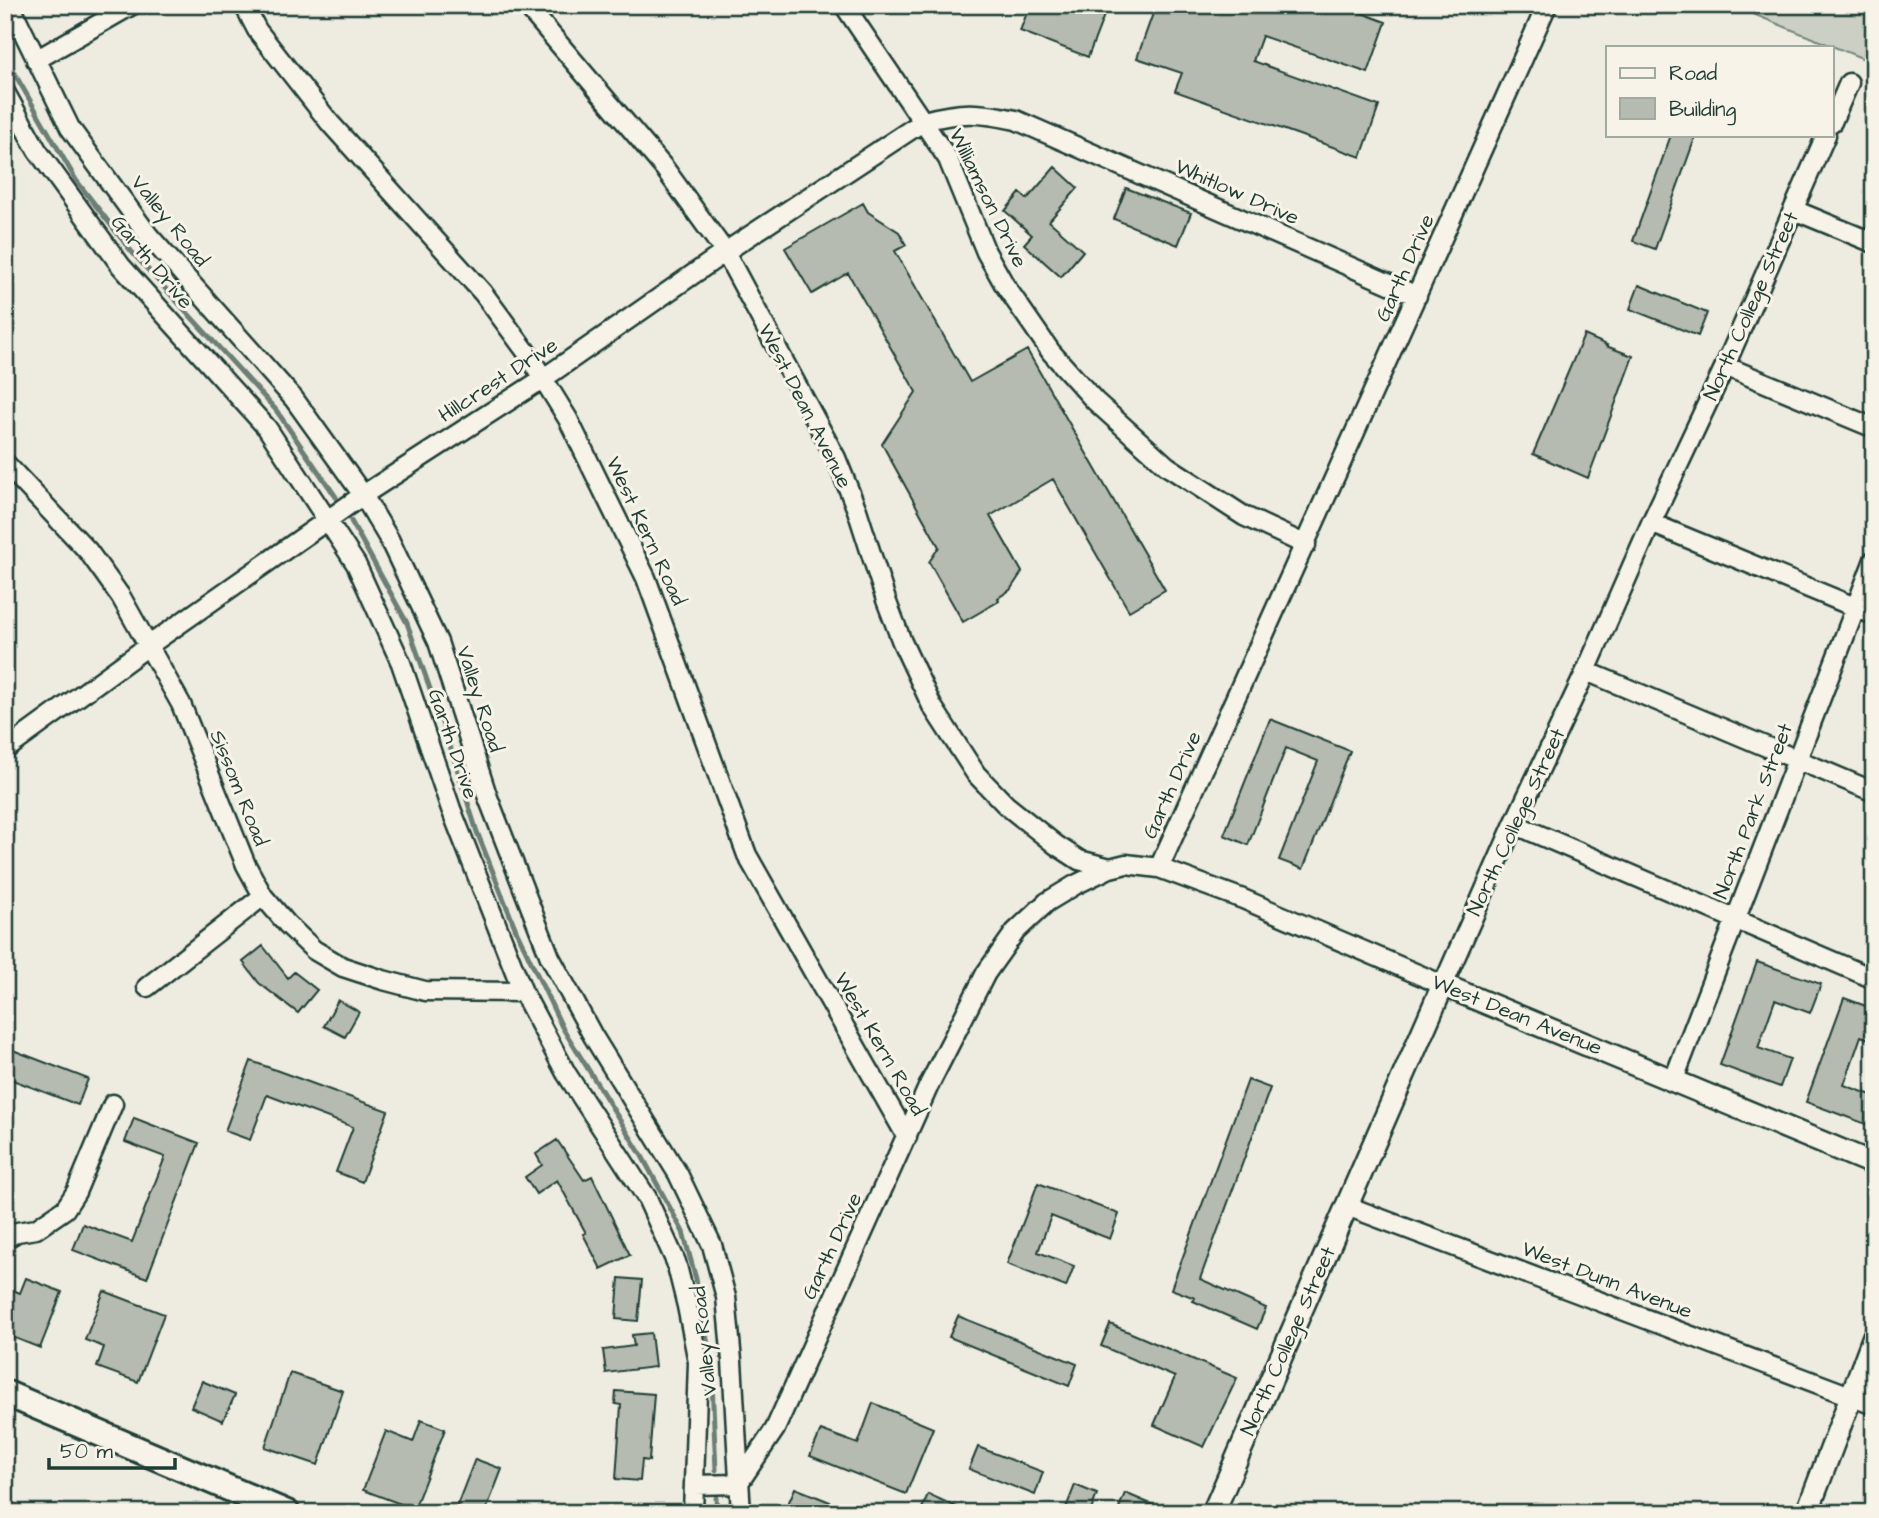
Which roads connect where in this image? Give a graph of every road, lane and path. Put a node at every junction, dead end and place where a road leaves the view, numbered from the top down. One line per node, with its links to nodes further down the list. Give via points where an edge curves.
1 (10, 5): 7 (street, Valley Road)
2 (132, 5): 7 (street)
3 (244, 5): 19 (street, West Kern Road, via 297,82 483,293)
4 (526, 5): 16 (street, West Dean Avenue, via 665,169)
5 (844, 5): 11 (street, Williamson Drive)
6 (1547, 5): 17 (street, Garth Drive)
7 (36, 60): 22 (street, Valley Road, via 70,128 149,236 295,399)
8 (1849, 83): 10 (street)
9 (5, 92): 23 (street, Garth Drive, via 37,150 121,266 267,428)
10 (1834, 117)
11 (924, 121): 12 (street, Hillcrest Drive, via 976,114 1016,120); 16 (street, Hillcrest Drive); 25 (street, Williamson Drive, via 956,175 986,252 1004,284 1051,352 1086,392 1167,466 1244,516)
12 (1038, 130): 17 (street, Whitlow Drive)
13 (1826, 136): 14 (street, North College Street)
14 (1794, 210): 15 (street); 18 (street, North College Street)
15 (1874, 243)
16 (724, 252): 19 (street, Hillcrest Drive); 35 (street, West Dean Avenue, via 836,458 886,600 932,706 976,774 1006,805 1079,860)
17 (1418, 296): 25 (street, Garth Drive)
18 (1726, 366): 20 (street); 24 (street, North College Street)
19 (544, 378): 22 (street, Hillcrest Drive); 45 (street, West Kern Road, via 646,578 747,855)
20 (1874, 428)
21 (5, 463): 29 (street, Sissom Road, via 88,551)
22 (363, 495): 23 (street, Hillcrest Drive); 53 (street, Valley Road, via 438,642 487,795 551,957 593,1036 678,1174 712,1245 726,1297)
23 (328, 520): 29 (street, Hillcrest Drive); 42 (street, Garth Drive, via 356,564 401,663 451,808)
24 (1651, 523): 27 (street); 30 (street, North College Street)
25 (1306, 545): 36 (street, Garth Drive)
26 (1874, 560): 27 (street, North Park Street)
27 (1855, 607): 28 (street); 32 (street, North Park Street)
28 (1874, 615)
29 (148, 646): 31 (street, Hillcrest Drive); 37 (street, Sissom Road, via 181,704 246,865)
30 (1586, 671): 32 (street); 34 (street, North College Street)
31 (5, 750)
32 (1797, 760): 33 (street); 38 (street, North Park Street)
33 (1874, 792)
34 (1514, 824): 38 (street); 40 (street, North College Street)
35 (1110, 868): 36 (street, Garth Drive, via 1126,864); 45 (street, Garth Drive, via 1047,902 1015,932 986,973)
36 (1160, 868): 40 (street, West Dean Avenue)
37 (264, 896): 41 (street); 42 (street, Sissom Road, via 314,950 343,967 425,991)
38 (1736, 920): 39 (street); 43 (street, North Park Street)
39 (1874, 979)
40 (1443, 985): 43 (street, West Dean Avenue); 47 (street, North College Street)
41 (146, 986)
42 (523, 992): 54 (street, Garth Drive, via 566,1073 647,1198 676,1262 698,1362)
43 (1674, 1079): 46 (street, West Dean Avenue)
44 (113, 1104): 48 (street, via 65,1209 36,1229)
45 (907, 1137): 53 (street, Garth Drive, via 775,1429)
46 (1874, 1164)
47 (1348, 1206): 51 (street, West Dunn Avenue); 58 (street, North College Street)
48 (5, 1239)
49 (1874, 1336): 51 (street)
50 (5, 1393): 55 (main road)
51 (1851, 1396): 52 (street, West Dunn Avenue); 59 (street)
52 (1874, 1405)
53 (738, 1484): 54 (street); 57 (street)
54 (694, 1485): 56 (street, Garth Drive)
55 (287, 1513)
56 (693, 1513)
57 (740, 1513)
58 (1213, 1513)
59 (1807, 1513)

